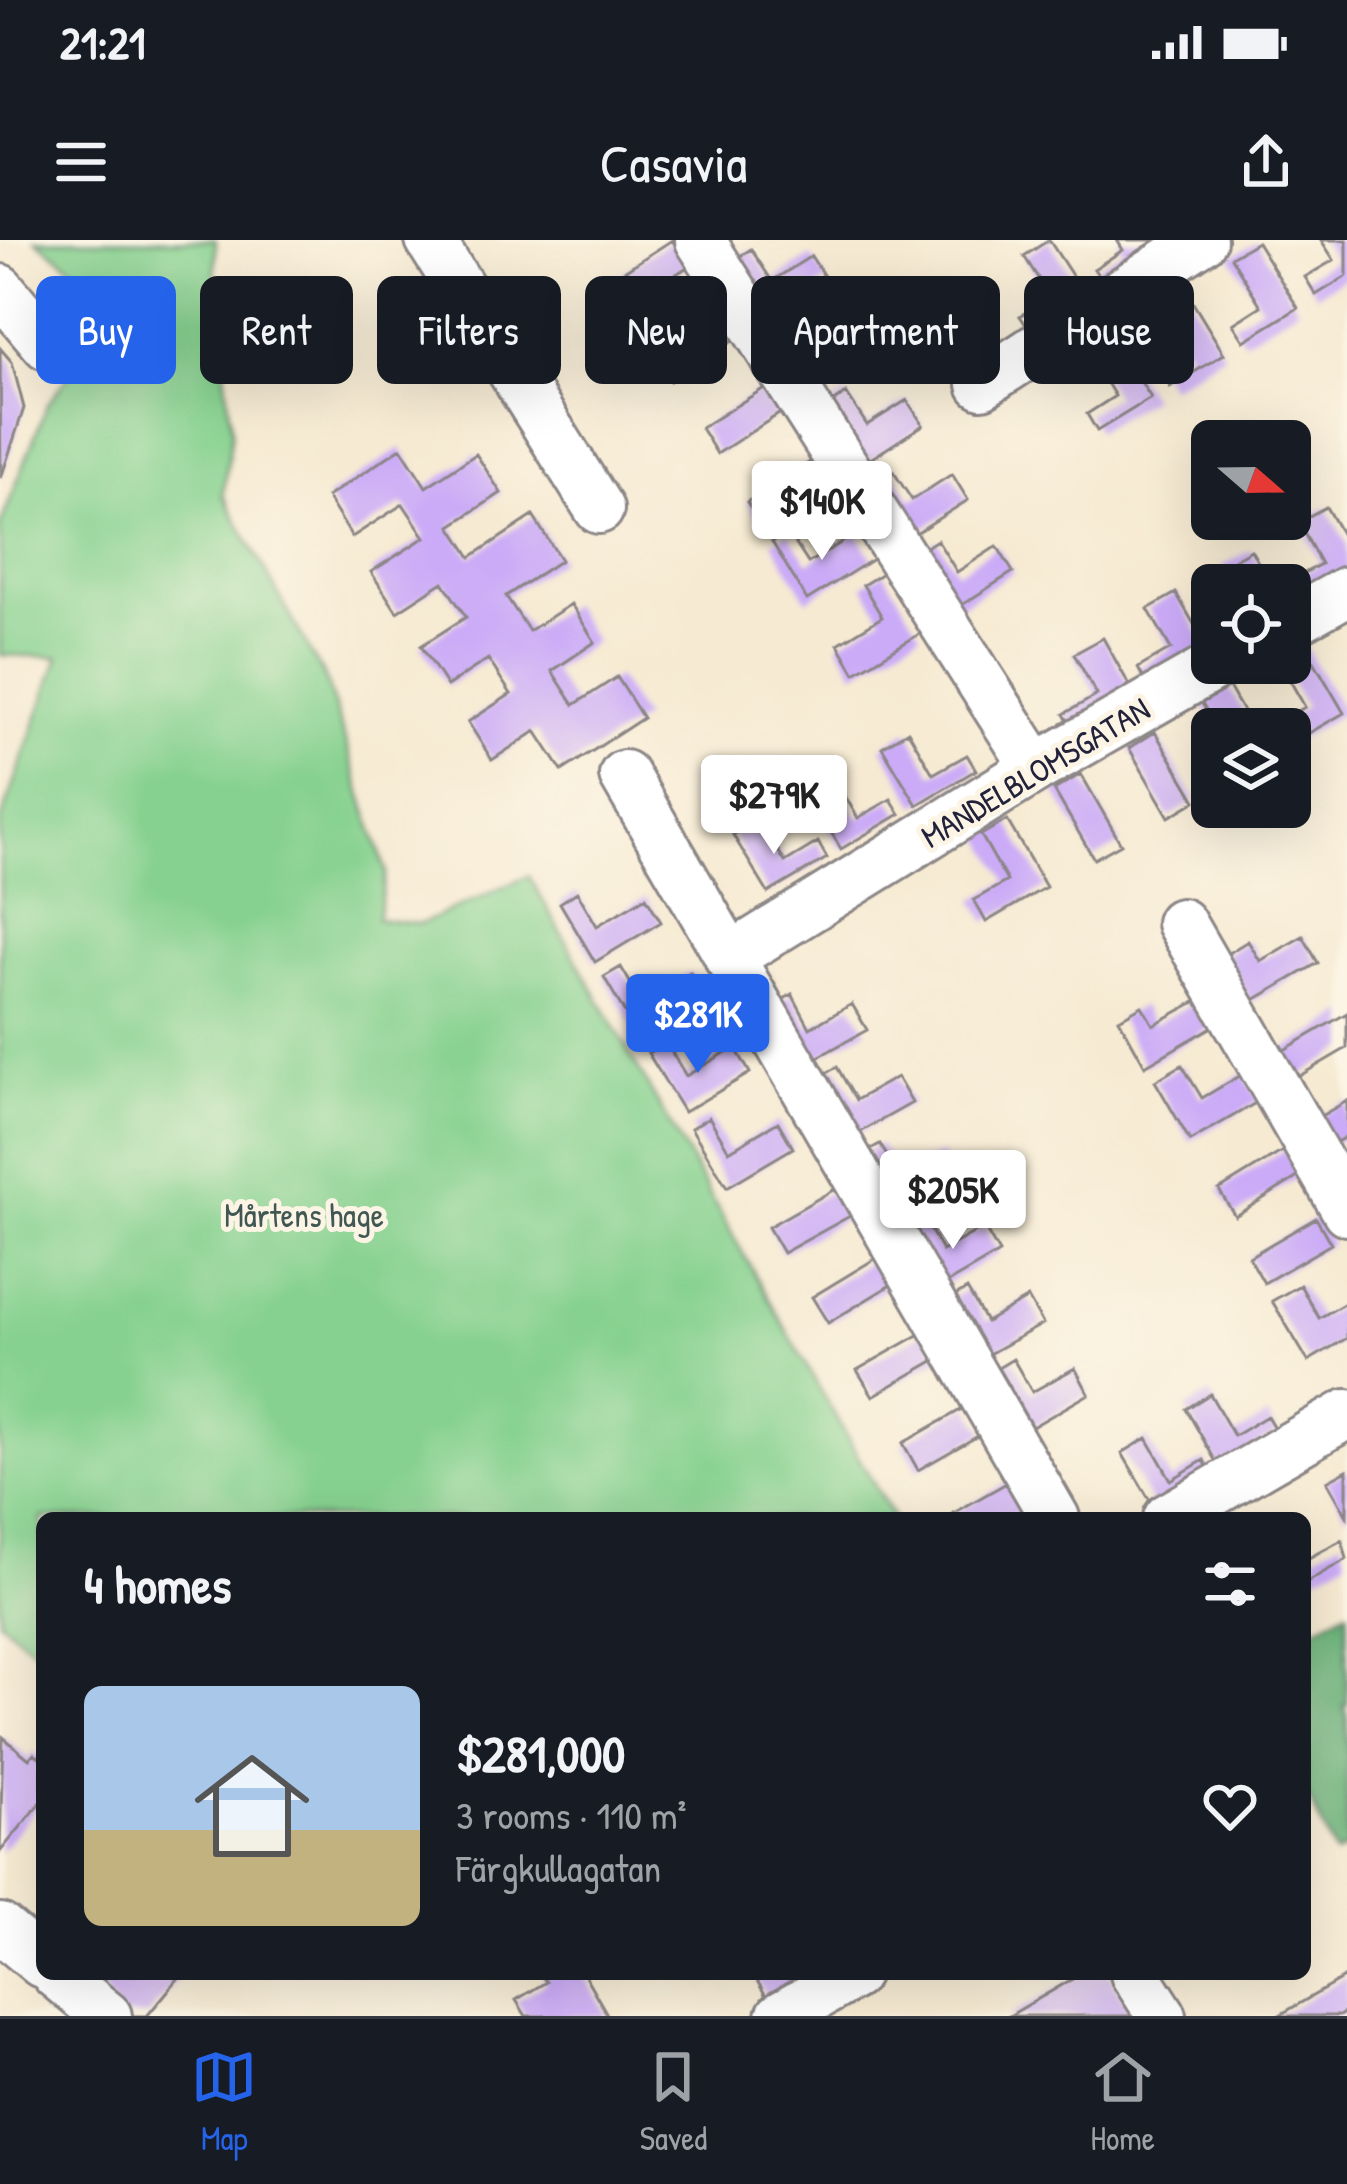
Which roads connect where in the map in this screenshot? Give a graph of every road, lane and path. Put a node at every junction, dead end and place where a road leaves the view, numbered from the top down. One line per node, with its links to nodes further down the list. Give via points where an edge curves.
1 (430, 240): 7 (street)
2 (700, 240): 11 (street)
3 (1202, 240): 6 (street)
4 (0, 290): 5 (street)
5 (36, 332)
6 (1000, 372)
7 (599, 508)
8 (1347, 591): 9 (street)
9 (1311, 611)
10 (1191, 680): 11 (street, MANDELBLOMSGATAN)
11 (1036, 768): 14 (street, MANDELBLOMSGATAN)
12 (624, 775): 14 (street)
13 (1181, 922): 15 (street)
14 (729, 958): 17 (street)
15 (1347, 1211)
16 (1347, 1414): 18 (street)
17 (1052, 1512)
18 (1178, 1512)
19 (0, 1928): 20 (street)
20 (36, 1958)
21 (63, 1980): 24 (street)
22 (844, 1980): 25 (street)
23 (1139, 1980): 26 (street)
24 (107, 2016)
25 (781, 2016)
26 (1162, 2016)

